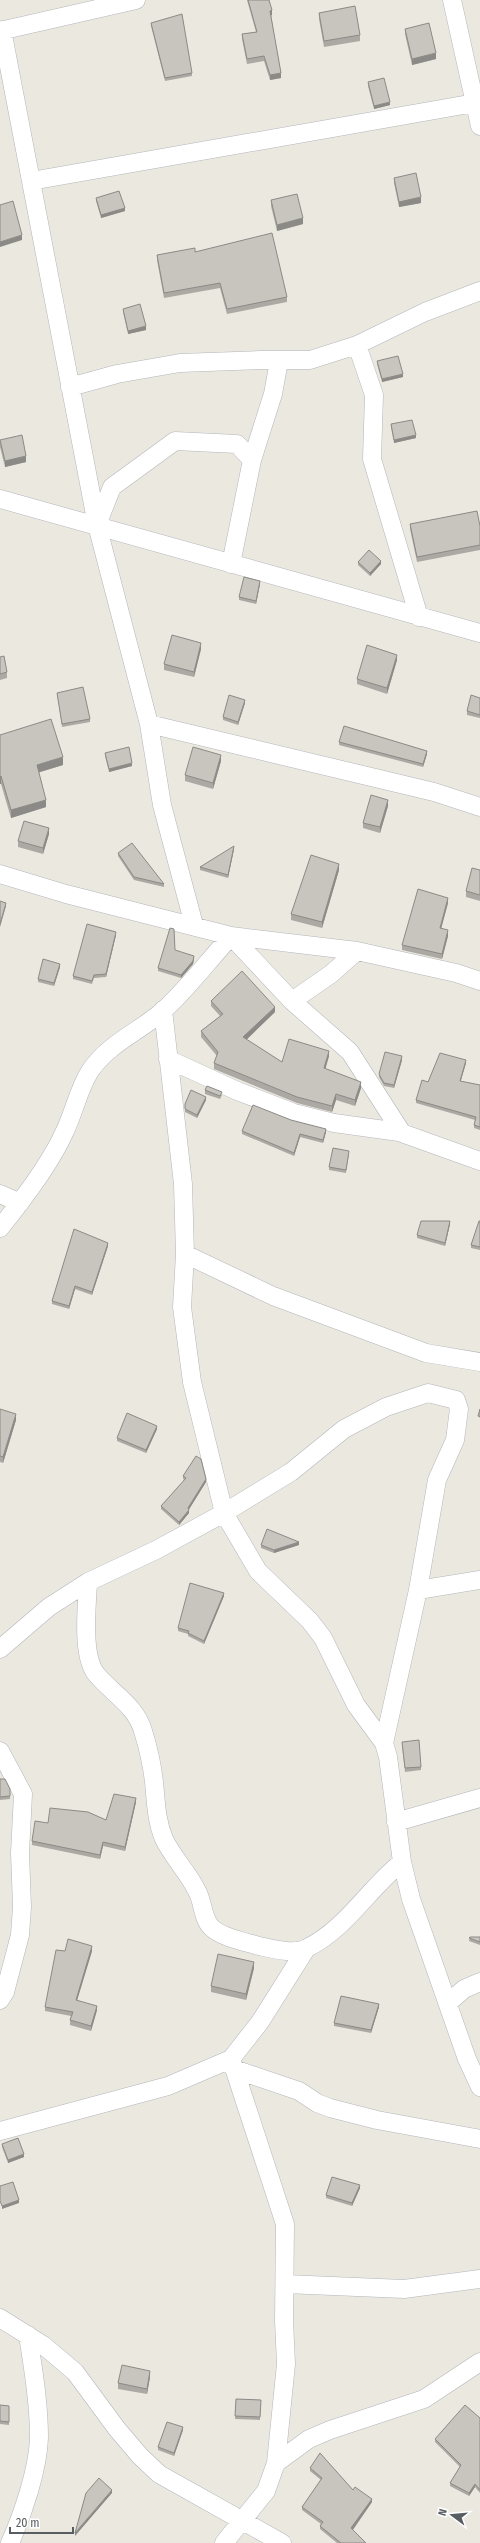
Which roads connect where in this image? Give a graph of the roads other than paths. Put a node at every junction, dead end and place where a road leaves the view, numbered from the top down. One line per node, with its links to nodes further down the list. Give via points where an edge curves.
1 (136, 0): 3 (street)
2 (452, 0): 4 (street)
3 (1, 31): 6 (street)
4 (475, 102): 5 (street); 6 (street)
5 (480, 126)
6 (31, 181): 10 (street)
7 (480, 291): 8 (street, via 425,312)
8 (358, 345): 9 (street, via 310,360); 15 (street, via 374,395 372,459)
9 (280, 361): 10 (street, via 180,363 110,375); 11 (street, via 273,394)
10 (70, 386): 13 (street)
11 (252, 460): 13 (street, via 237,444 175,441 112,487); 14 (street)
12 (0, 499): 13 (street)
13 (97, 525): 14 (street); 17 (street)
14 (231, 564): 15 (street)
15 (419, 616): 16 (street)
16 (480, 633)
17 (149, 724): 18 (street, via 434,792); 20 (street, via 162,805)
18 (480, 807)
19 (0, 874): 20 (street, via 66,894)
20 (194, 925): 21 (street)
21 (231, 936): 22 (street); 24 (street); 25 (street)
22 (357, 951): 23 (street, via 456,973); 24 (street, via 331,974)
23 (480, 981)
24 (292, 1001): 27 (street, via 350,1052)
25 (163, 1010): 26 (street); 30 (street, via 103,1055 90,1072 80,1090 64,1134)
26 (168, 1059): 27 (street, via 235,1090 294,1113 334,1123); 32 (street, via 182,1184)
27 (402, 1133): 28 (street)
28 (480, 1161)
29 (0, 1194): 30 (street)
30 (20, 1203): 31 (street)
31 (0, 1228)
32 (185, 1254): 33 (street, via 273,1296 419,1350); 34 (street, via 182,1307 192,1382)
33 (480, 1362)
34 (224, 1513): 36 (street, via 156,1550); 37 (street, via 291,1472 344,1429 386,1407 428,1393 456,1400 459,1409 455,1440 437,1480); 39 (street, via 258,1571 310,1621 323,1638 356,1705)
35 (480, 1580): 37 (street)
36 (88, 1582): 38 (street, via 49,1607); 44 (street, via 86,1645 96,1674 140,1719 149,1752 155,1808 164,1839 199,1894 211,1927 223,1935 269,1948 289,1951)
37 (418, 1590): 39 (street)
38 (0, 1649)
39 (384, 1743): 42 (street)
40 (0, 1751): 45 (street, via 23,1794 20,1936)
41 (480, 1798): 42 (street)
42 (396, 1822): 43 (street)
43 (402, 1862): 44 (street, via 382,1878 351,1915); 48 (street, via 411,1899)
44 (306, 1949): 49 (street)
45 (7, 1966): 47 (street)
46 (480, 1982): 48 (street, via 464,1989)
47 (0, 2000)
48 (448, 2003): 50 (street, via 467,2059)
49 (233, 2064): 51 (street, via 161,2088); 52 (street, via 299,2091 330,2108 377,2120); 54 (street, via 285,2224)
50 (480, 2087)
51 (0, 2131)
52 (480, 2139)
53 (480, 2279): 54 (street, via 404,2289)
54 (285, 2284): 58 (street, via 285,2384)
55 (0, 2318): 56 (street)
56 (28, 2335): 59 (street, via 75,2372 121,2434 159,2474); 60 (street, via 39,2438 22,2514)
57 (480, 2362): 58 (street, via 424,2399 330,2430 310,2439)
58 (276, 2463): 59 (street, via 266,2490)
59 (243, 2520): 61 (street); 62 (street)
60 (10, 2543)
61 (224, 2543)
62 (282, 2543)

